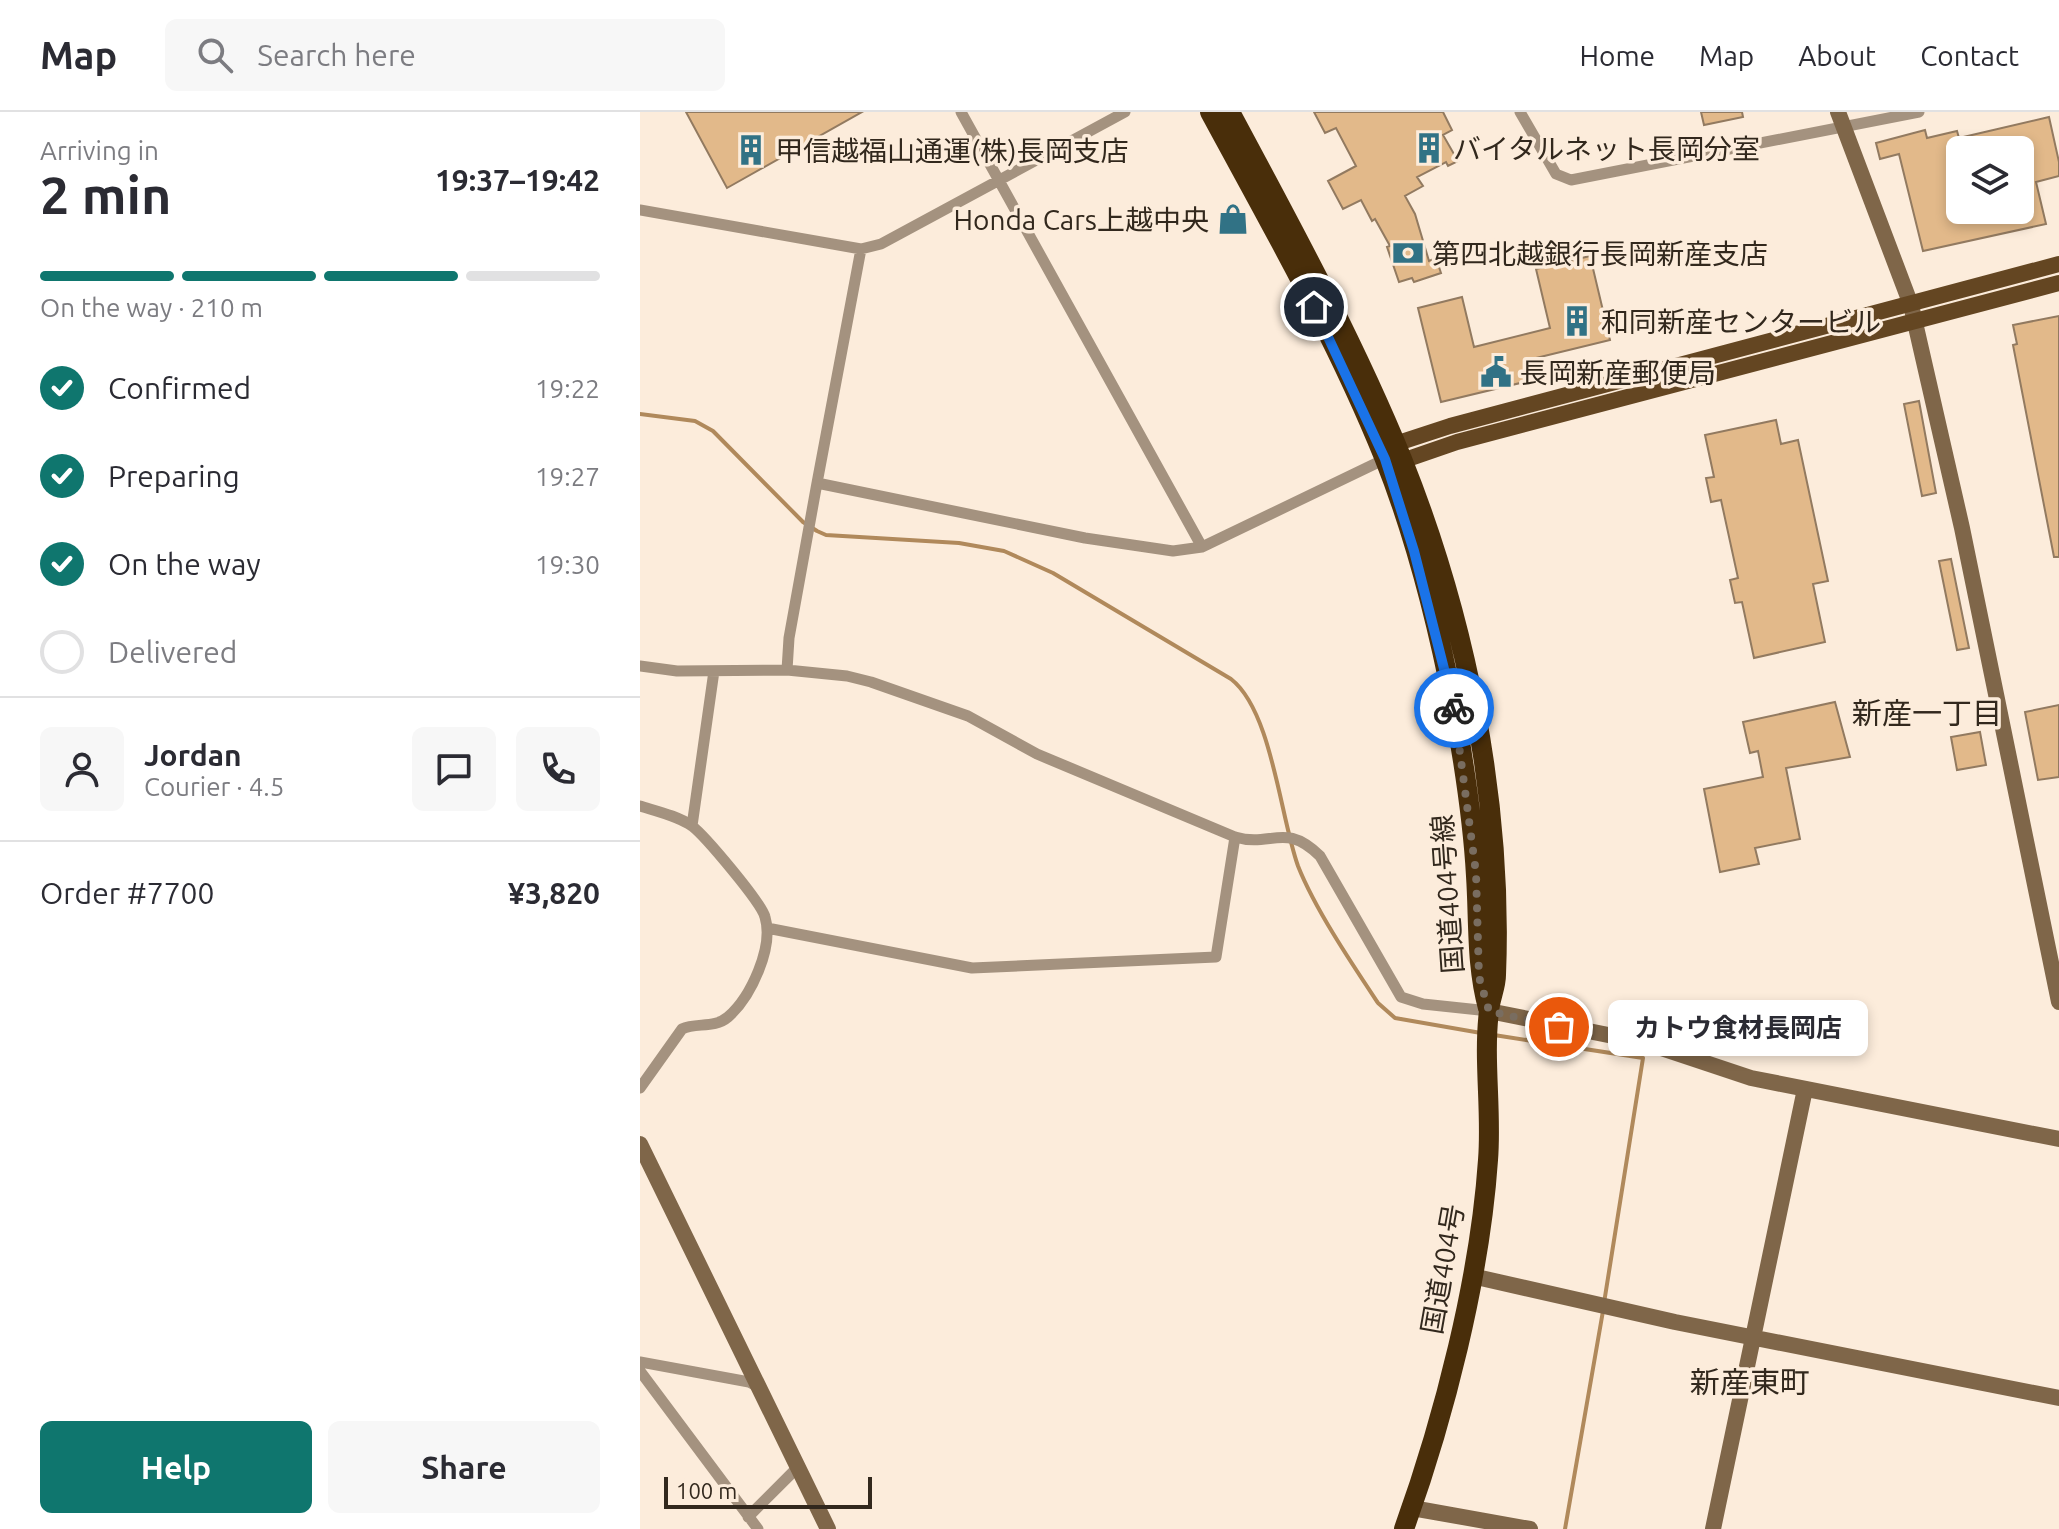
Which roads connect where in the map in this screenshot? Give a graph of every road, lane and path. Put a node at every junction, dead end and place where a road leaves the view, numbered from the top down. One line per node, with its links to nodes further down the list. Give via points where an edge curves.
1 (961, 112): 8 (street)
2 (1125, 112): 8 (street)
3 (1210, 112): 14 (highway, 国道404号線)
4 (1230, 112): 14 (highway, 国道404号線, via 1348,338)
5 (1520, 112): 7 (street, via 1556,174 1571,180)
6 (1919, 112): 7 (street)
7 (1842, 120): 13 (street)
8 (997, 179): 10 (street, via 881,244); 16 (street)
9 (640, 210): 10 (street)
10 (861, 249): 15 (street)
11 (2059, 264): 13 (main road)
12 (2059, 283): 13 (main road)
13 (1912, 313): 14 (main road, via 1450,426); 23 (street)
14 (1394, 455): 16 (street); 26 (highway, 国道404号線, via 1432,544 1461,648 1484,775 1495,889 1496,979)
15 (817, 483): 16 (street, via 1085,538 1173,551); 18 (street)
16 (1202, 547)
17 (640, 666): 19 (street)
18 (787, 670): 19 (street); 22 (street, via 847,676 968,716 1037,754)
19 (714, 671): 21 (street)
20 (640, 806): 21 (street)
21 (692, 826): 24 (street, via 756,900)
22 (1235, 837): 24 (street, via 1216,957 972,968); 26 (street, via 1247,841 1282,835 1320,856 1401,997)
23 (2052, 926): 25 (street)
24 (767, 928): 27 (street, via 764,953 748,993 727,1019 682,1029)
25 (2059, 1002)
26 (1489, 1011): 28 (street, via 1643,1042 1733,1073); 31 (highway, 国道404号, via 1488,1161)
27 (640, 1088)
28 (1805, 1089): 29 (street); 32 (street)
29 (2059, 1139)
30 (640, 1144): 35 (street)
31 (1472, 1276): 32 (street); 38 (highway, 国道404号)
32 (1754, 1336): 36 (street); 44 (street)
33 (640, 1362): 35 (street)
34 (640, 1371): 39 (street)
35 (760, 1388): 37 (street)
36 (2059, 1398)
37 (798, 1467): 39 (street); 41 (street)
38 (1412, 1508): 42 (highway, 国道404号); 43 (street)
39 (748, 1517): 40 (street)
40 (758, 1529)
41 (828, 1529)
42 (1404, 1529)
43 (1530, 1529)
44 (1713, 1529)

